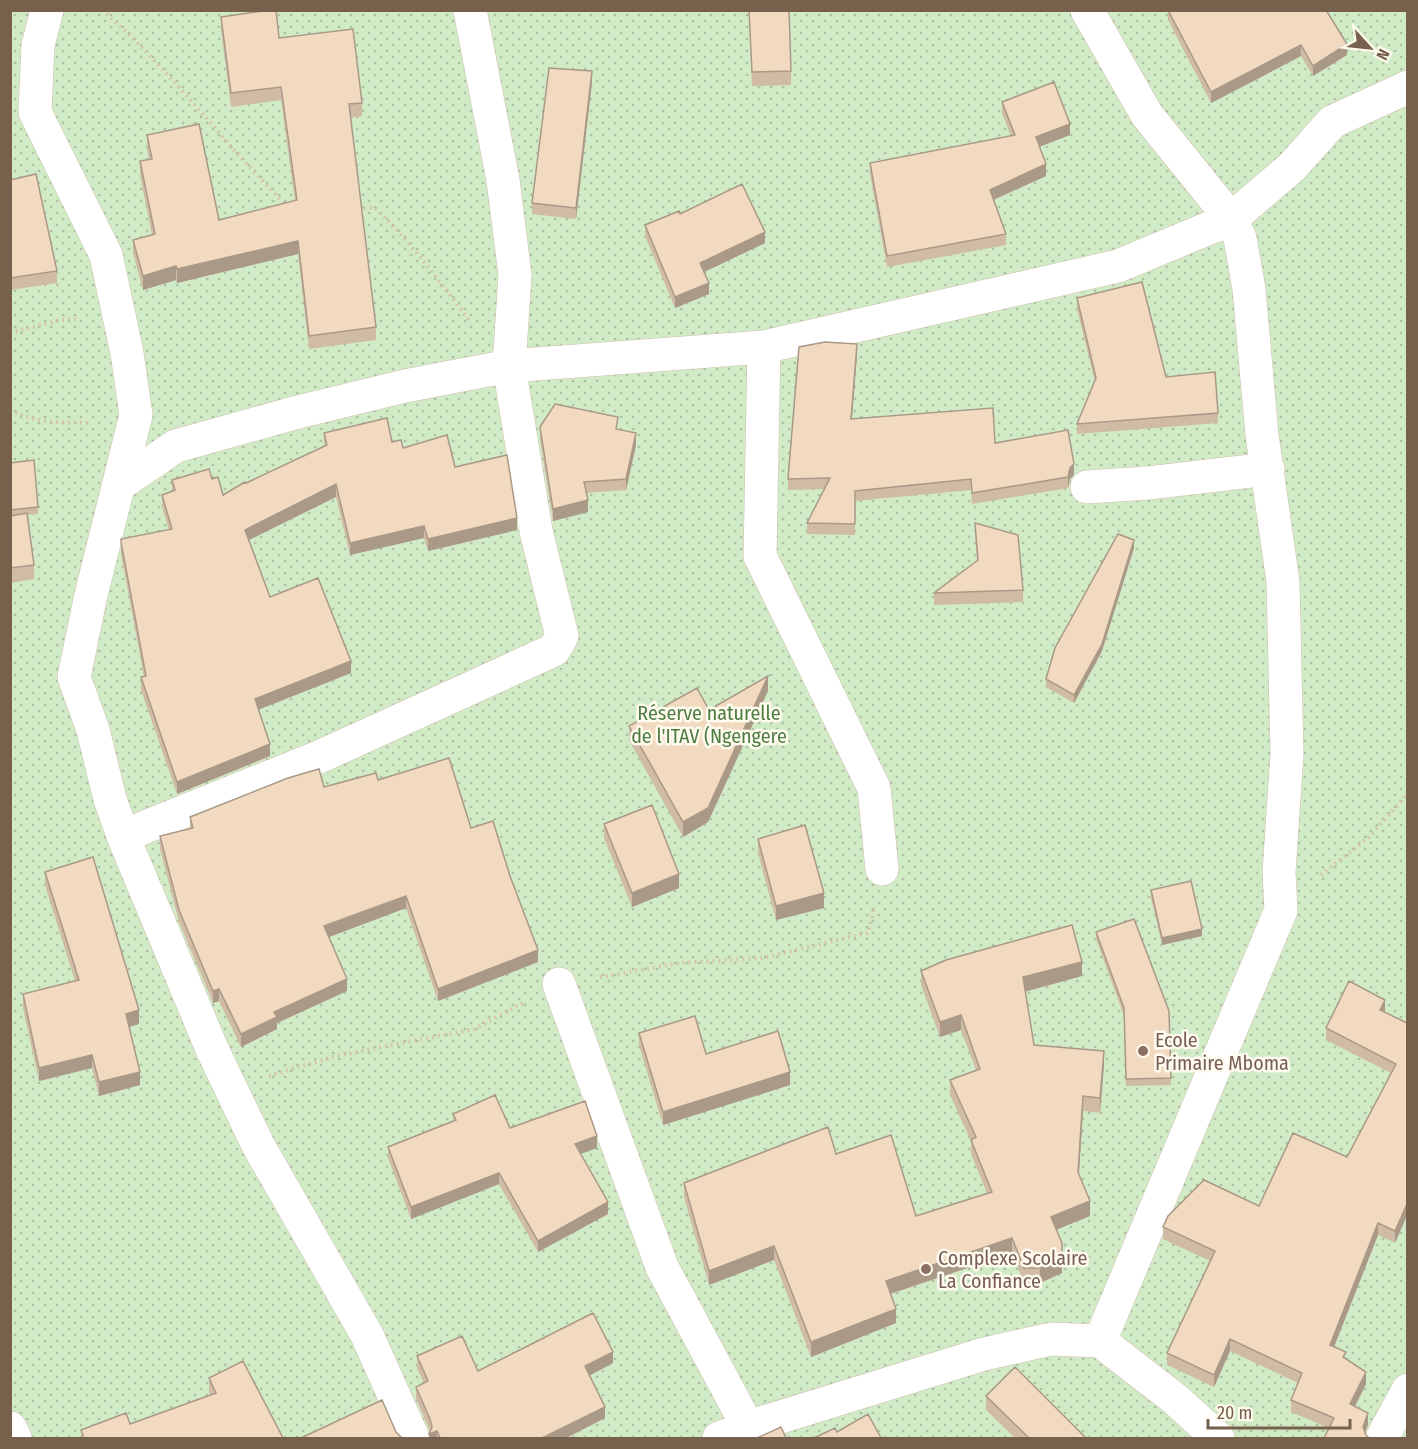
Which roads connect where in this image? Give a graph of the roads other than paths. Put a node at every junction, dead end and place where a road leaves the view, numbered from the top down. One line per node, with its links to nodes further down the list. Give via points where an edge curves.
1 (47, 10): 9 (street, via 38,45 35,112 106,255 136,415)
2 (470, 10): 7 (street, via 503,180 515,275)
3 (1088, 10): 5 (street, via 1147,115)
4 (1407, 87): 5 (street, via 1332,122 1292,167)
5 (1231, 219): 6 (street, via 1118,266); 8 (street, via 1240,237 1249,289)
6 (764, 347): 7 (street); 12 (street, via 760,556 874,788)
7 (509, 366): 9 (street, via 351,399 176,446); 11 (street, via 536,531 562,636 554,650 319,757)
8 (1268, 469): 10 (street); 14 (street, via 1283,582 1287,754 1279,872 1281,910)
9 (120, 484): 11 (street, via 74,677)
10 (1087, 487)
11 (123, 836): 19 (street, via 212,1048 258,1145 367,1335)
12 (882, 869)
13 (559, 984): 17 (street, via 662,1266)
14 (1100, 1341): 17 (street, via 1051,1339 984,1354); 20 (street)
15 (1407, 1390): 21 (street)
16 (10, 1428): 18 (street)
17 (734, 1433)
18 (15, 1438)
19 (413, 1438)
20 (1218, 1438)
21 (1382, 1438)

